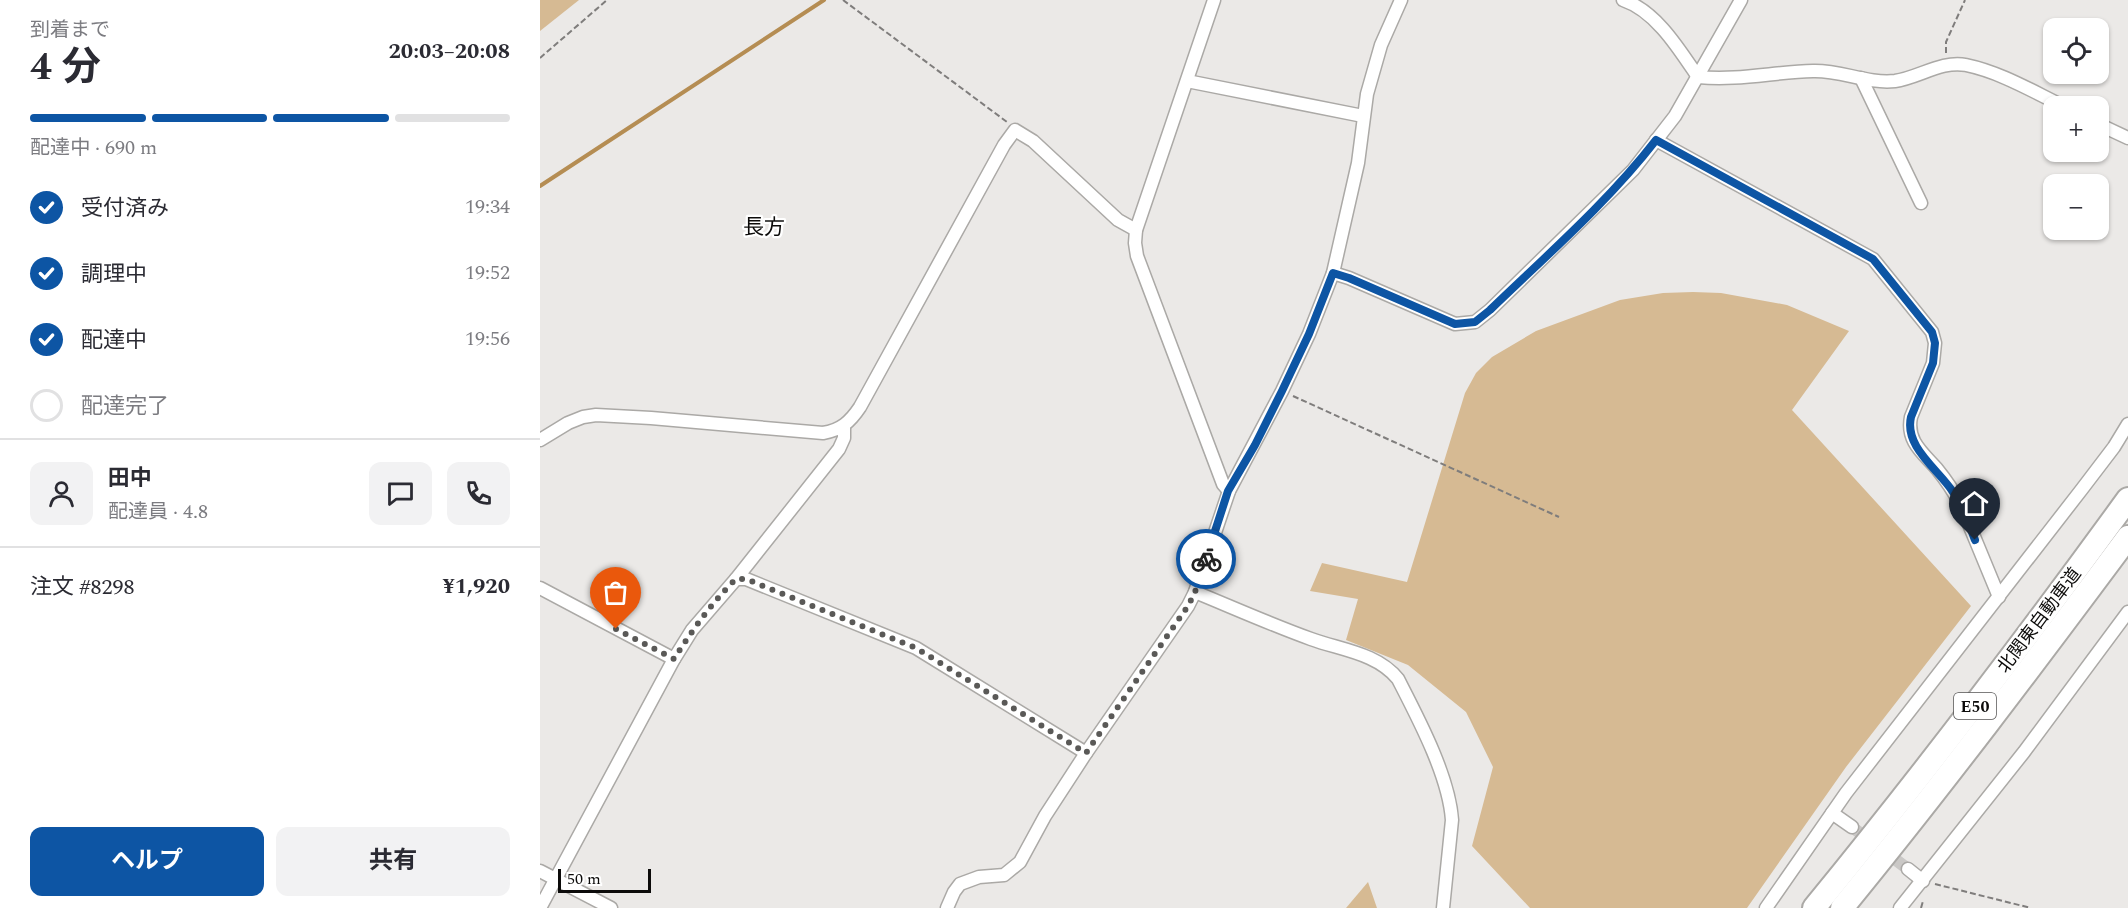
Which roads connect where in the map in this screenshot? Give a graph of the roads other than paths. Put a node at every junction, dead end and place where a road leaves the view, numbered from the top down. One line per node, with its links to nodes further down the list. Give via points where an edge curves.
1 (1214, 0): 7 (street)
2 (1401, 0): 9 (street, via 1381,45)
3 (1623, 0): 5 (street, via 1644,11 1660,27)
4 (1741, 0): 5 (street)
5 (1698, 76): 6 (street, via 1721,79 1829,71); 12 (street)
6 (1861, 78): 8 (street, via 1893,81 1963,64); 13 (street)
7 (1186, 81): 9 (street); 14 (street)
8 (2043, 96)
9 (1363, 116): 15 (street, via 1356,173)
10 (2109, 129): 11 (street)
11 (2128, 138)
12 (1656, 140): 15 (street, via 1610,194 1475,322 1455,324); 25 (street, via 1873,259 1932,332 1935,352 1911,417 1911,438 1961,505)
13 (1921, 203)
14 (1136, 230): 17 (street, via 1118,220 1033,141 1015,130 860,407); 19 (street, via 1137,256)
15 (1333, 273): 19 (street, via 1282,391)
16 (2128, 423): 25 (street)
17 (844, 426): 18 (street, via 823,433 596,415 568,423); 22 (street, via 839,448)
18 (540, 440)
19 (1228, 491): 24 (street)
20 (2128, 499): 40 (highway, 北関東自動車道 / E50, via 1949,740)
21 (2128, 537): 41 (highway, 北関東自動車道 / E50, via 1981,733)
22 (736, 579): 27 (street, via 692,630); 28 (street, via 746,579 916,648)
23 (540, 588): 27 (street)
24 (1195, 592): 28 (street); 38 (street, via 1311,639 1376,660 1391,670 1436,761 1451,807)
25 (1999, 597): 29 (street)
26 (2128, 612): 34 (street)
27 (674, 659): 33 (street)
28 (1086, 753): 37 (street, via 1020,862 1004,875 979,877 960,884)
29 (1832, 813): 30 (street); 39 (street)
30 (1852, 827)
31 (1908, 868): 34 (street)
32 (540, 872): 33 (street)
33 (556, 879): 35 (street); 36 (street)
34 (1923, 881): 42 (street)
35 (540, 908)
36 (612, 908)
37 (947, 908)
38 (1443, 908)
39 (1766, 908)
40 (1814, 908)
41 (1842, 908)
42 (1900, 908)

